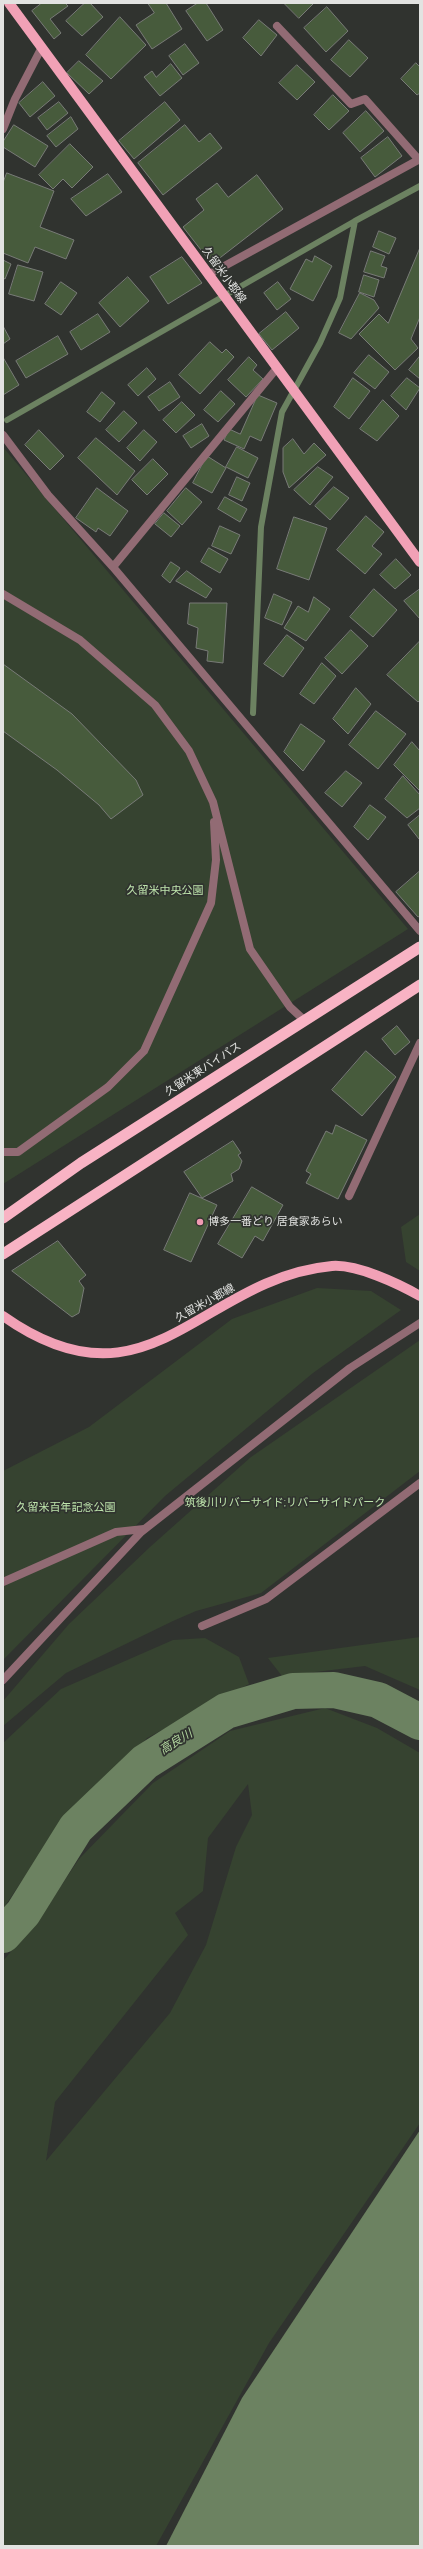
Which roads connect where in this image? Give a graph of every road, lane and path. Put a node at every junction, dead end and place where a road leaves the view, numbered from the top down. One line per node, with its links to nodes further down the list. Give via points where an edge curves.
1 (8, 3): 3 (main road, 久留米小郡線)
2 (277, 26): 5 (street, via 351,104 365,99)
3 (42, 46): 4 (street); 6 (main road, 久留米小郡線)
4 (3, 129)
5 (419, 160): 6 (street)
6 (208, 274): 7 (main road, 久留米小郡線)
7 (278, 368): 9 (main road, 久留米小郡線); 10 (street)
8 (3, 435): 10 (street, via 48,495)
9 (420, 562)
10 (113, 567): 13 (street)
11 (3, 594): 12 (street, via 80,640 155,705 189,751)
12 (213, 802): 16 (street, via 250,949 290,1007); 18 (street, via 216,860 211,903 144,1052 108,1088 18,1152)
13 (420, 931)
14 (420, 947): 16 (highway, 久留米東バイパス)
15 (420, 985): 21 (highway)
16 (304, 1020): 20 (highway, 久留米東バイパス, via 82,1163)
17 (420, 1044): 19 (street)
18 (3, 1152)
19 (349, 1196)
20 (3, 1218)
21 (3, 1254)
22 (420, 1296): 23 (main road, 久留米小郡線, via 370,1273 334,1266 261,1286 189,1327 147,1346 106,1355 66,1349 25,1331)
23 (3, 1316)
24 (420, 1323): 26 (street, via 350,1368)
25 (420, 1483): 28 (street, via 266,1598)
26 (144, 1530): 27 (street, via 116,1532); 29 (street)
27 (3, 1582)
28 (202, 1626)
29 (3, 1680)

